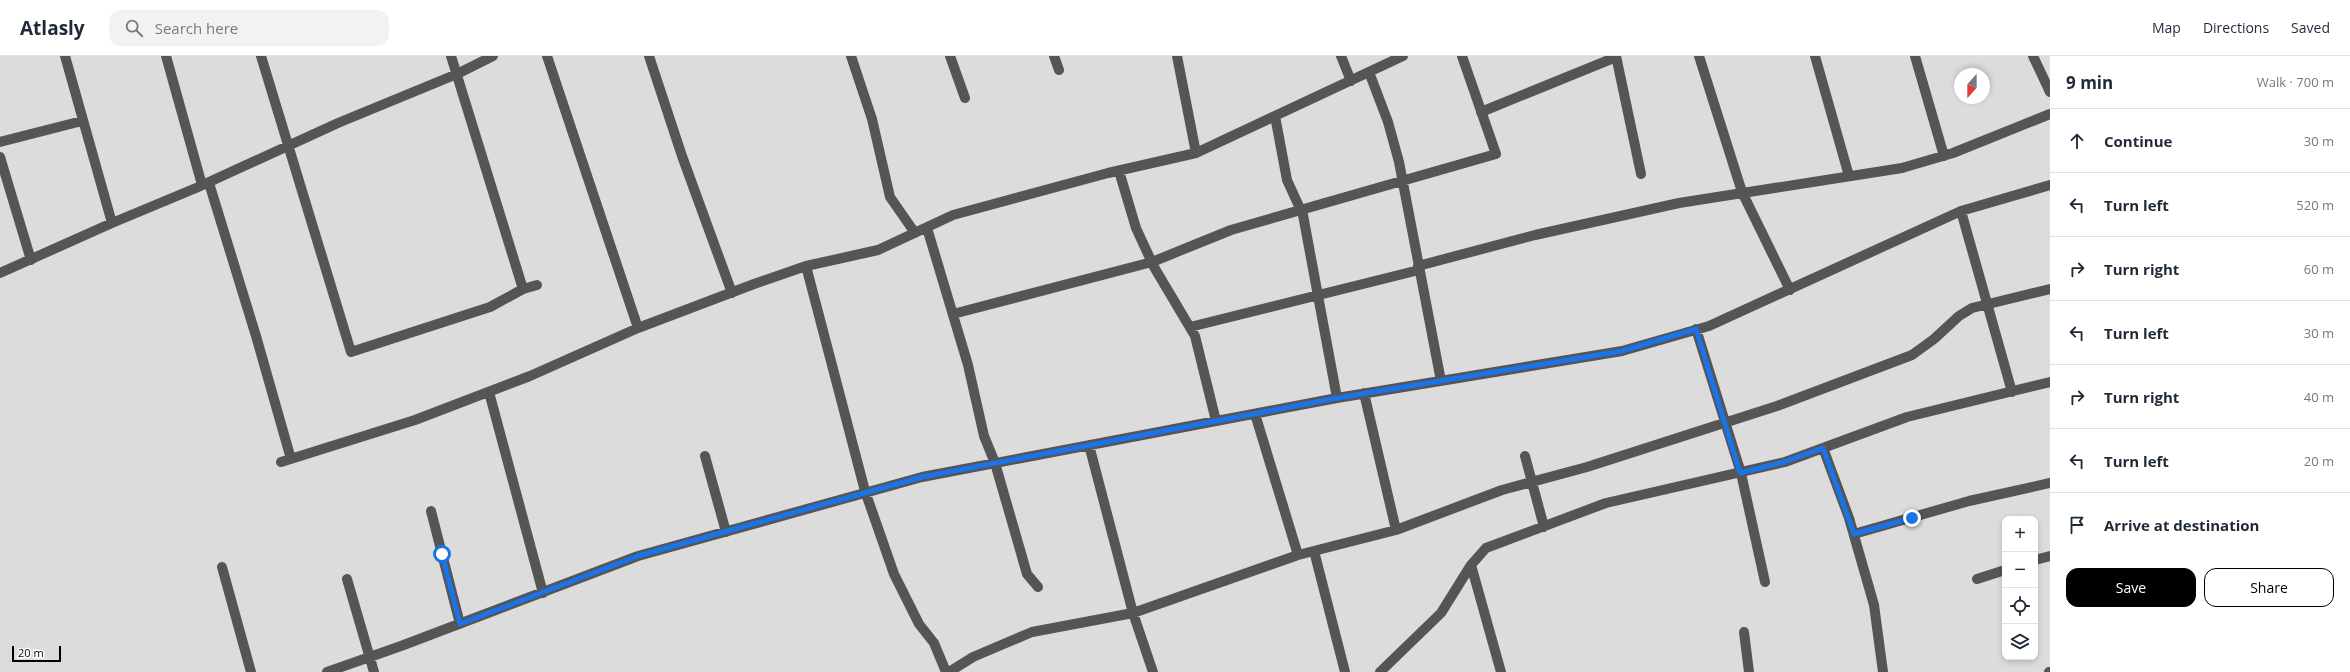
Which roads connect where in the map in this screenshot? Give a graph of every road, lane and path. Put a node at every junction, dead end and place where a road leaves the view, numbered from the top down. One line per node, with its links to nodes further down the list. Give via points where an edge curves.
1 (65, 56): 29 (street)
2 (166, 56): 39 (street)
3 (261, 56): 31 (street)
4 (451, 56): 22 (street)
5 (493, 56): 22 (street)
6 (547, 56): 61 (street)
7 (648, 56): 56 (street)
8 (852, 56): 46 (street, via 872,119 890,197)
9 (950, 56): 25 (street)
10 (1054, 56): 20 (street)
11 (1177, 56): 32 (street)
12 (1341, 56): 23 (street)
13 (1403, 56): 21 (street)
14 (1462, 56): 26 (street)
15 (1616, 56): 26 (street); 36 (street)
16 (1699, 56): 41 (street)
17 (1815, 56): 37 (street)
18 (1914, 56): 33 (street)
19 (2033, 56): 24 (street)
20 (1059, 70)
21 (1369, 72): 23 (street); 38 (street, via 1388,122)
22 (457, 74): 31 (street); 53 (street)
23 (1351, 80): 28 (street)
24 (2050, 92)
25 (965, 98)
26 (1481, 112): 38 (street, via 1496,154)
27 (2050, 114): 33 (street)
28 (1275, 116): 32 (street); 42 (street, via 1287,180)
29 (82, 121): 30 (street); 44 (street)
30 (0, 142)
31 (288, 146): 39 (street); 53 (street, via 351,352 490,307)
32 (1196, 152): 35 (street)
33 (1944, 156): 37 (street, via 1902,168)
34 (0, 157): 47 (street)
35 (1120, 170): 45 (street, via 953,215); 48 (street, via 1136,228)
36 (1641, 174)
37 (1849, 176): 41 (street)
38 (1402, 180): 42 (street); 50 (street)
39 (206, 184): 44 (street); 65 (street, via 256,336 286,460 415,420)
40 (2050, 185): 43 (street)
41 (1742, 192): 50 (street, via 1679,203 1535,235); 55 (street)
42 (1300, 209): 48 (street, via 1231,230); 57 (street)
43 (1962, 212): 55 (street); 58 (street)
44 (112, 223): 47 (street)
45 (927, 228): 46 (street); 59 (street)
46 (915, 233): 49 (street, via 878,250)
47 (31, 260): 51 (street)
48 (1152, 262): 59 (street); 60 (street)
49 (806, 266): 56 (street); 80 (street)
50 (1419, 268): 57 (street); 63 (street)
51 (0, 273)
52 (537, 285): 53 (street)
53 (523, 289)
54 (2050, 289): 58 (street)
55 (1790, 290): 62 (street)
56 (732, 292): 61 (street)
57 (1319, 295): 60 (street); 68 (street)
58 (1987, 303): 66 (street); 71 (street, via 1959,316 1912,355 1777,406)
59 (953, 314): 76 (street, via 984,436)
60 (1190, 327): 70 (street, via 1195,336)
61 (638, 328): 65 (street)
62 (1696, 329): 63 (street, via 1622,351); 71 (street)
63 (1441, 381): 67 (street)
64 (2050, 382): 66 (street)
65 (489, 392): 97 (street)
66 (2012, 392): 73 (street, via 1907,418)
67 (1364, 393): 68 (street); 83 (street)
68 (1337, 398): 69 (street)
69 (1255, 414): 70 (street); 87 (street)
70 (1216, 421): 72 (street)
71 (1724, 423): 77 (street); 78 (street, via 1587,467)
72 (1089, 445): 76 (street); 98 (street)
73 (1823, 448): 77 (street, via 1784,462); 85 (street)
74 (705, 456): 84 (street)
75 (1525, 456): 78 (street)
76 (995, 463): 80 (street); 96 (street, via 1027,574)
77 (1740, 473): 82 (street, via 1606,504); 95 (street)
78 (1531, 482): 82 (street); 83 (street, via 1502,490)
79 (2050, 483): 85 (street, via 1970,501)
80 (865, 491): 84 (street); 106 (street, via 894,574 918,624 934,643)
81 (431, 511): 99 (street)
82 (1544, 527): 90 (street, via 1486,548)
83 (1396, 530): 86 (street)
84 (726, 532): 97 (street, via 638,556)
85 (1854, 534): 112 (street, via 1874,605)
86 (1314, 551): 87 (street); 108 (street)
87 (1298, 555): 98 (street)
88 (2050, 556): 89 (street)
89 (2038, 559)
90 (1471, 564): 109 (street, via 1441,613); 110 (street)
91 (222, 567): 103 (street)
92 (2002, 571): 94 (street)
93 (347, 579): 101 (street)
94 (1977, 579)
95 (1765, 582)
96 (1038, 587)
97 (543, 593): 99 (street)
98 (1134, 613): 102 (street, via 1032,632 973,657); 107 (street)
99 (460, 624): 101 (street)
100 (1744, 632): 111 (street)
101 (369, 657): 104 (street); 105 (street)
102 (956, 670)
103 (251, 672)
104 (327, 672)
105 (374, 672)
106 (946, 672)
107 (1153, 672)
108 (1345, 672)
109 (1380, 672)
110 (1501, 672)
111 (1749, 672)
112 (1883, 672)

